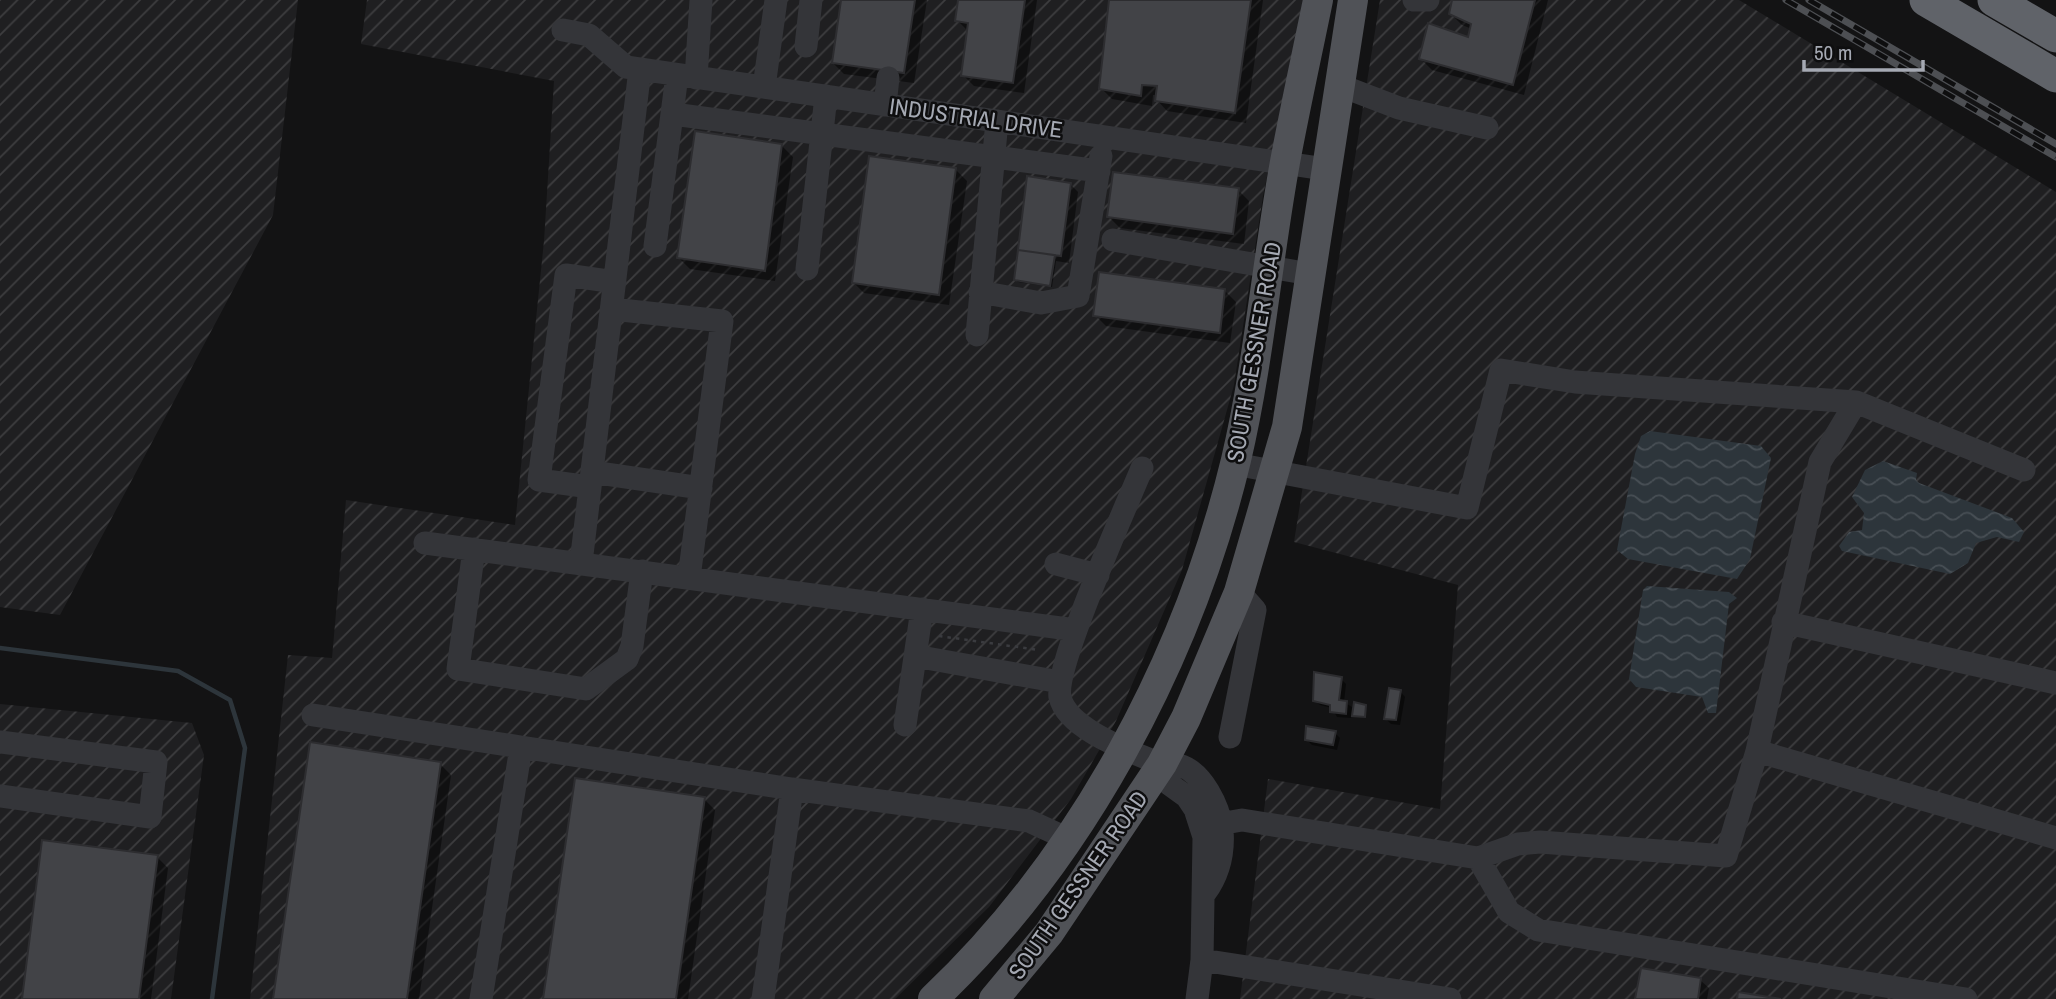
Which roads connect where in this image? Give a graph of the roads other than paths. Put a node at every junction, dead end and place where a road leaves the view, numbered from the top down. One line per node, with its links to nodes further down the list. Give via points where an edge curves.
1 (701, 0): 15 (street)
2 (776, 0): 19 (street)
3 (811, 0): 12 (street)
4 (1318, 0): 14 (main road, SOUTH GESSNER ROAD)
5 (1353, 0): 18 (main road, SOUTH GESSNER ROAD)
6 (1414, 0): 7 (street)
7 (1429, 0)
8 (1926, 0): 16 (highway)
9 (1994, 0): 11 (highway)
10 (563, 30): 13 (street, via 589,35)
11 (2056, 36)
12 (806, 46)
13 (633, 69): 15 (street, INDUSTRIAL DRIVE); 36 (street)
14 (1303, 75): 18 (main road); 28 (main road, SOUTH GESSNER ROAD)
15 (686, 76): 19 (street, INDUSTRIAL DRIVE); 22 (street)
16 (2056, 76)
17 (888, 78): 21 (street)
18 (1339, 85): 24 (street, via 1399,108); 29 (main road, SOUTH GESSNER ROAD)
19 (765, 87): 20 (street, INDUSTRIAL DRIVE)
20 (826, 96): 21 (street, INDUSTRIAL DRIVE); 25 (street)
21 (885, 105): 23 (street, INDUSTRIAL DRIVE)
22 (673, 114): 25 (street); 32 (street)
23 (997, 121): 26 (street, INDUSTRIAL DRIVE); 27 (street)
24 (1487, 128)
25 (822, 134): 27 (street); 34 (street)
26 (1104, 137): 28 (street, INDUSTRIAL DRIVE); 30 (street)
27 (993, 157): 30 (street); 37 (street)
28 (1285, 163): 29 (street, INDUSTRIAL DRIVE); 33 (main road, SOUTH GESSNER ROAD)
29 (1325, 169): 35 (main road, SOUTH GESSNER ROAD)
30 (1099, 171): 37 (street, via 1078,296 1041,303)
31 (1113, 240): 33 (street)
32 (655, 246)
33 (1270, 267): 35 (street); 41 (main road, SOUTH GESSNER ROAD)
34 (807, 269)
35 (1310, 274): 44 (main road, SOUTH GESSNER ROAD, via 1287,427)
36 (615, 282): 38 (street); 45 (street, via 566,275 539,480)
37 (980, 292): 39 (street)
38 (612, 309): 45 (street); 46 (street, via 722,321)
39 (976, 335)
40 (1856, 402): 43 (street); 44 (street, via 1576,382 1501,370 1467,508); 57 (street, via 1820,462)
41 (1235, 464): 44 (street); 53 (main road, SOUTH GESSNER ROAD)
42 (1142, 468): 52 (street)
43 (2024, 470)
44 (1274, 472): 55 (main road, SOUTH GESSNER ROAD)
45 (591, 480): 46 (street); 49 (street)
46 (701, 488): 54 (street)
47 (425, 543): 48 (street)
48 (474, 549): 49 (street); 51 (street, via 458,669 586,689 627,659)
49 (581, 564): 51 (street)
50 (1056, 564): 52 (street)
51 (642, 571): 54 (street)
52 (1098, 575): 58 (street)
53 (1201, 577): 55 (main road); 69 (main road, SOUTH GESSNER ROAD, via 1161,679)
54 (690, 578): 56 (street)
55 (1239, 592): 60 (main road, SOUTH GESSNER ROAD); 63 (street, via 1255,610)
56 (922, 609): 58 (street); 59 (street)
57 (1783, 622): 62 (street); 70 (street)
58 (1076, 630): 61 (street)
59 (915, 656): 61 (street); 65 (street)
60 (1202, 680): 63 (street); 71 (main road, SOUTH GESSNER ROAD)
61 (1059, 682): 69 (street, via 1060,698 1079,725)
62 (2056, 683)
63 (1238, 696): 66 (street)
64 (313, 715): 68 (street)
65 (905, 725)
66 (1230, 737)
67 (0, 742): 73 (street, via 156,762 150,817)
68 (521, 747): 72 (street); 79 (street)
69 (1127, 747): 71 (street); 75 (main road, SOUTH GESSNER ROAD)
70 (1757, 751): 76 (street); 77 (street, via 1726,856 1540,842 1518,844)
71 (1161, 764): 74 (street, via 1178,765 1200,781 1216,806); 82 (main road, SOUTH GESSNER ROAD, via 1049,933)
72 (792, 789): 75 (street, via 1029,821); 80 (street)
73 (0, 796)
74 (1212, 825): 77 (street, via 1242,820); 78 (street, via 1223,843 1216,878 1205,893)
75 (1066, 838): 81 (main road, SOUTH GESSNER ROAD, via 1011,915)
76 (2056, 838)
77 (1478, 858): 85 (street, via 1509,912 1538,930)
78 (1202, 960): 83 (street); 84 (street)
79 (481, 999)
80 (763, 999)
81 (933, 999)
82 (994, 999)
83 (1197, 999)
84 (1450, 999)
85 (1966, 999)

